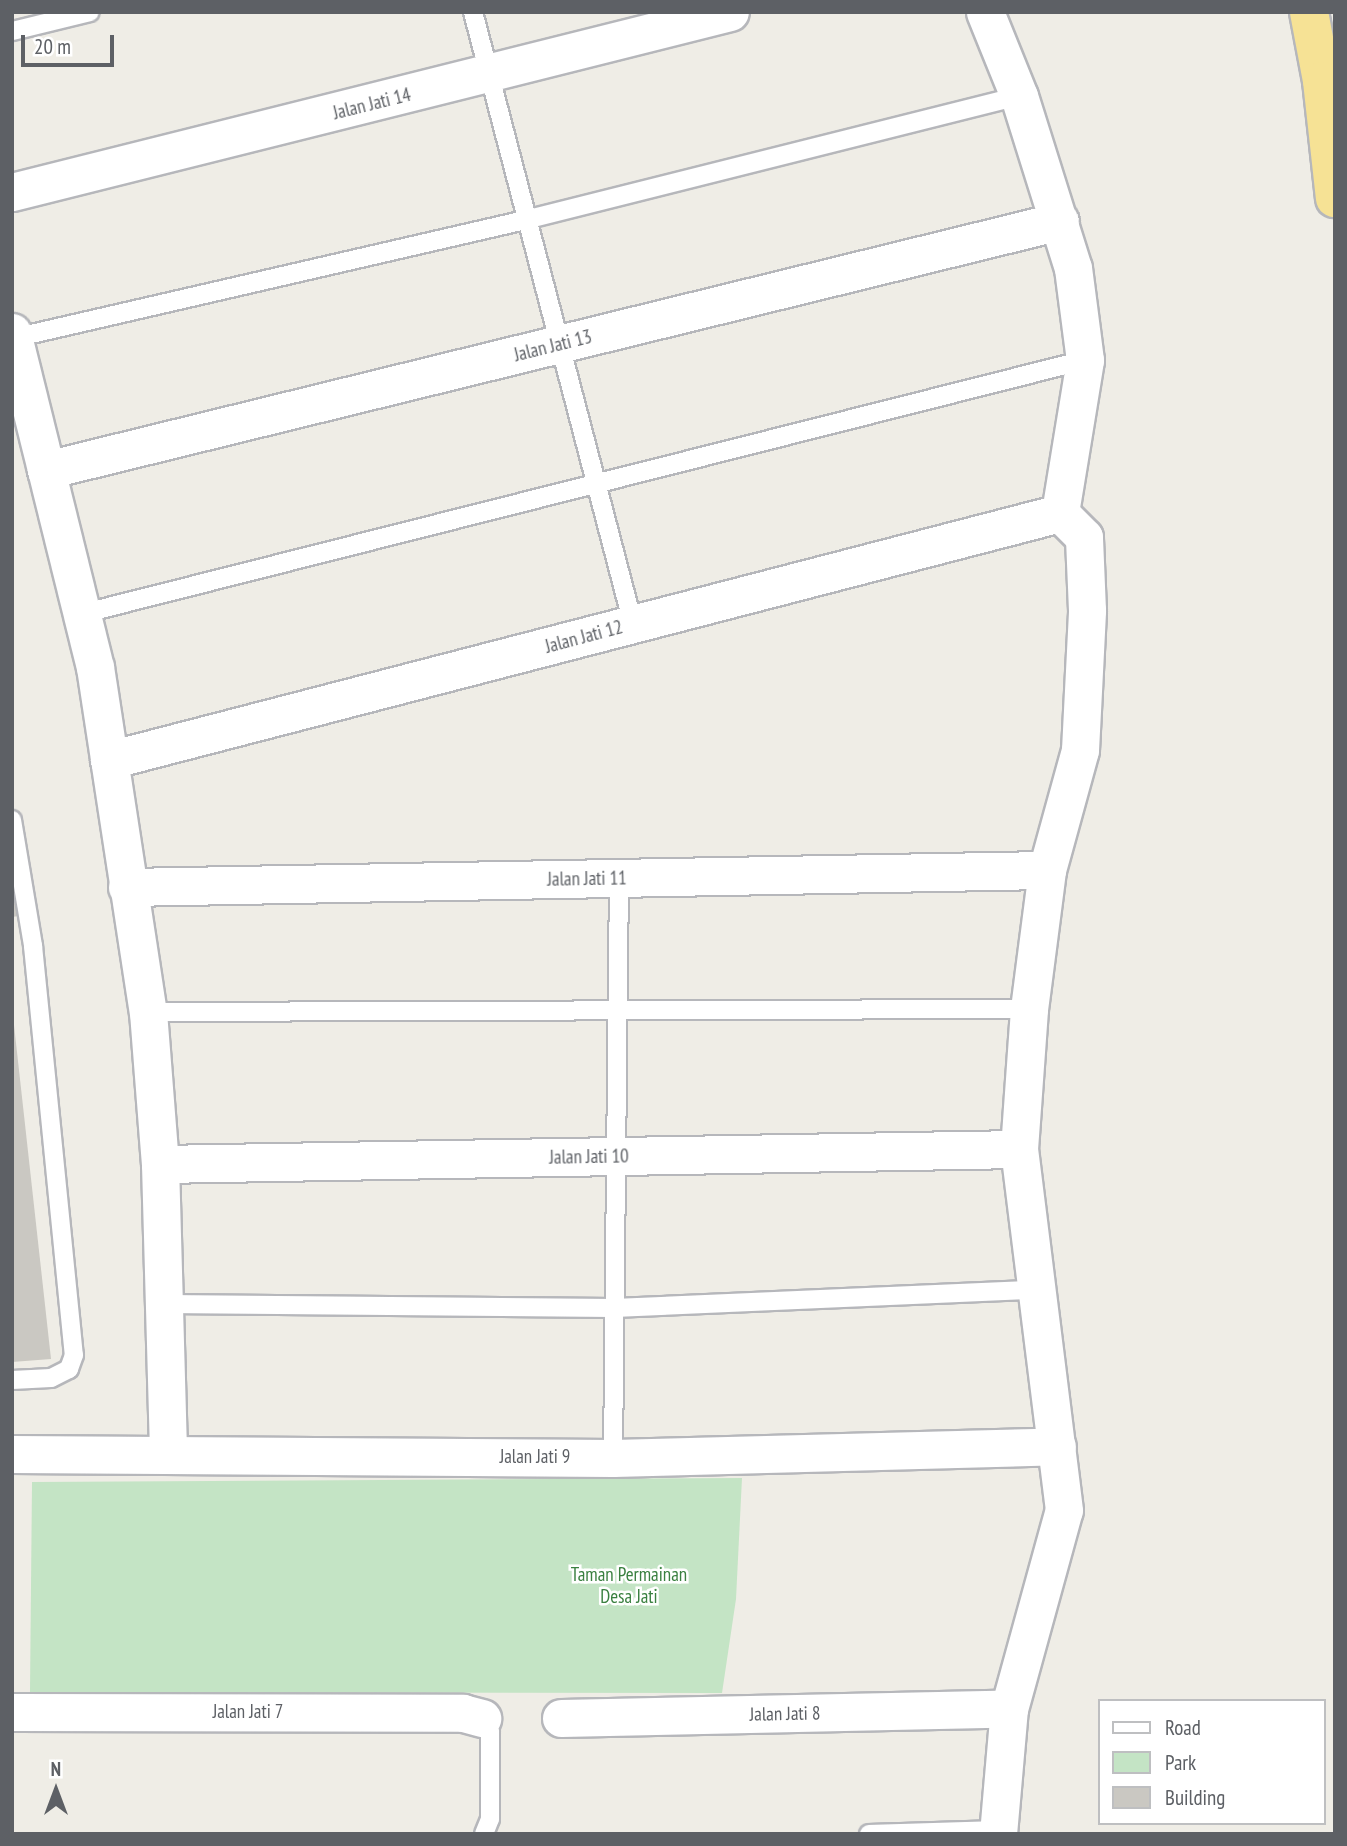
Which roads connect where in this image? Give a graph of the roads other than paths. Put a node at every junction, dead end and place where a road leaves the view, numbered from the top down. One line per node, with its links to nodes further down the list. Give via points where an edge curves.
1 (90, 12): 6 (lane)
2 (473, 12): 7 (lane)
3 (730, 12): 7 (street, Jalan Jati 14)
4 (985, 12): 8 (street)
5 (1309, 12): 10 (highway)
6 (12, 31)
7 (489, 75): 9 (street, Jalan Jati 14); 11 (lane)
8 (1019, 96): 11 (lane); 12 (street)
9 (12, 192)
10 (1335, 198)
11 (525, 220): 13 (lane); 14 (lane)
12 (1060, 221): 14 (street, Jalan Jati 13); 15 (street, via 1073,268)
13 (13, 335): 16 (street)
14 (556, 345): 16 (street, Jalan Jati 13); 17 (lane)
15 (1085, 360): 17 (lane); 18 (street)
16 (46, 470): 19 (street)
17 (596, 481): 19 (lane); 20 (lane)
18 (1060, 513): 20 (street, Jalan Jati 12); 23 (street, via 1084,537 1087,610 1080,750)
19 (81, 614): 21 (street)
20 (633, 624): 21 (street, Jalan Jati 12)
21 (109, 760): 25 (street)
22 (12, 820): 35 (lane, via 33,946 74,1355 69,1369 51,1378)
23 (1047, 870): 24 (street, Jalan Jati 11); 26 (street)
24 (619, 878): 25 (street, Jalan Jati 11); 27 (lane)
25 (127, 887): 28 (street)
26 (1029, 1009): 27 (lane); 29 (street)
27 (616, 1010): 28 (lane); 30 (lane)
28 (148, 1013): 31 (street)
29 (1019, 1149): 30 (street, Jalan Jati 10); 32 (street)
30 (615, 1157): 31 (street, Jalan Jati 10); 34 (lane)
31 (160, 1164): 33 (street)
32 (1034, 1290): 34 (lane); 36 (street)
33 (165, 1304): 34 (lane); 38 (street)
34 (614, 1308): 39 (lane)
35 (12, 1380)
36 (1057, 1446): 39 (street, Jalan Jati 9); 40 (street, via 1064,1510)
37 (12, 1454): 38 (street, Jalan Jati 9)
38 (168, 1455): 39 (street, Jalan Jati 9)
39 (613, 1458)
40 (1009, 1709): 43 (street, Jalan Jati 8); 44 (street)
41 (12, 1712): 42 (street, Jalan Jati 7, via 463,1713)
42 (482, 1718): 45 (lane, via 490,1732 490,1819)
43 (561, 1718)
44 (998, 1832): 46 (lane)
45 (484, 1834)
46 (869, 1834)

